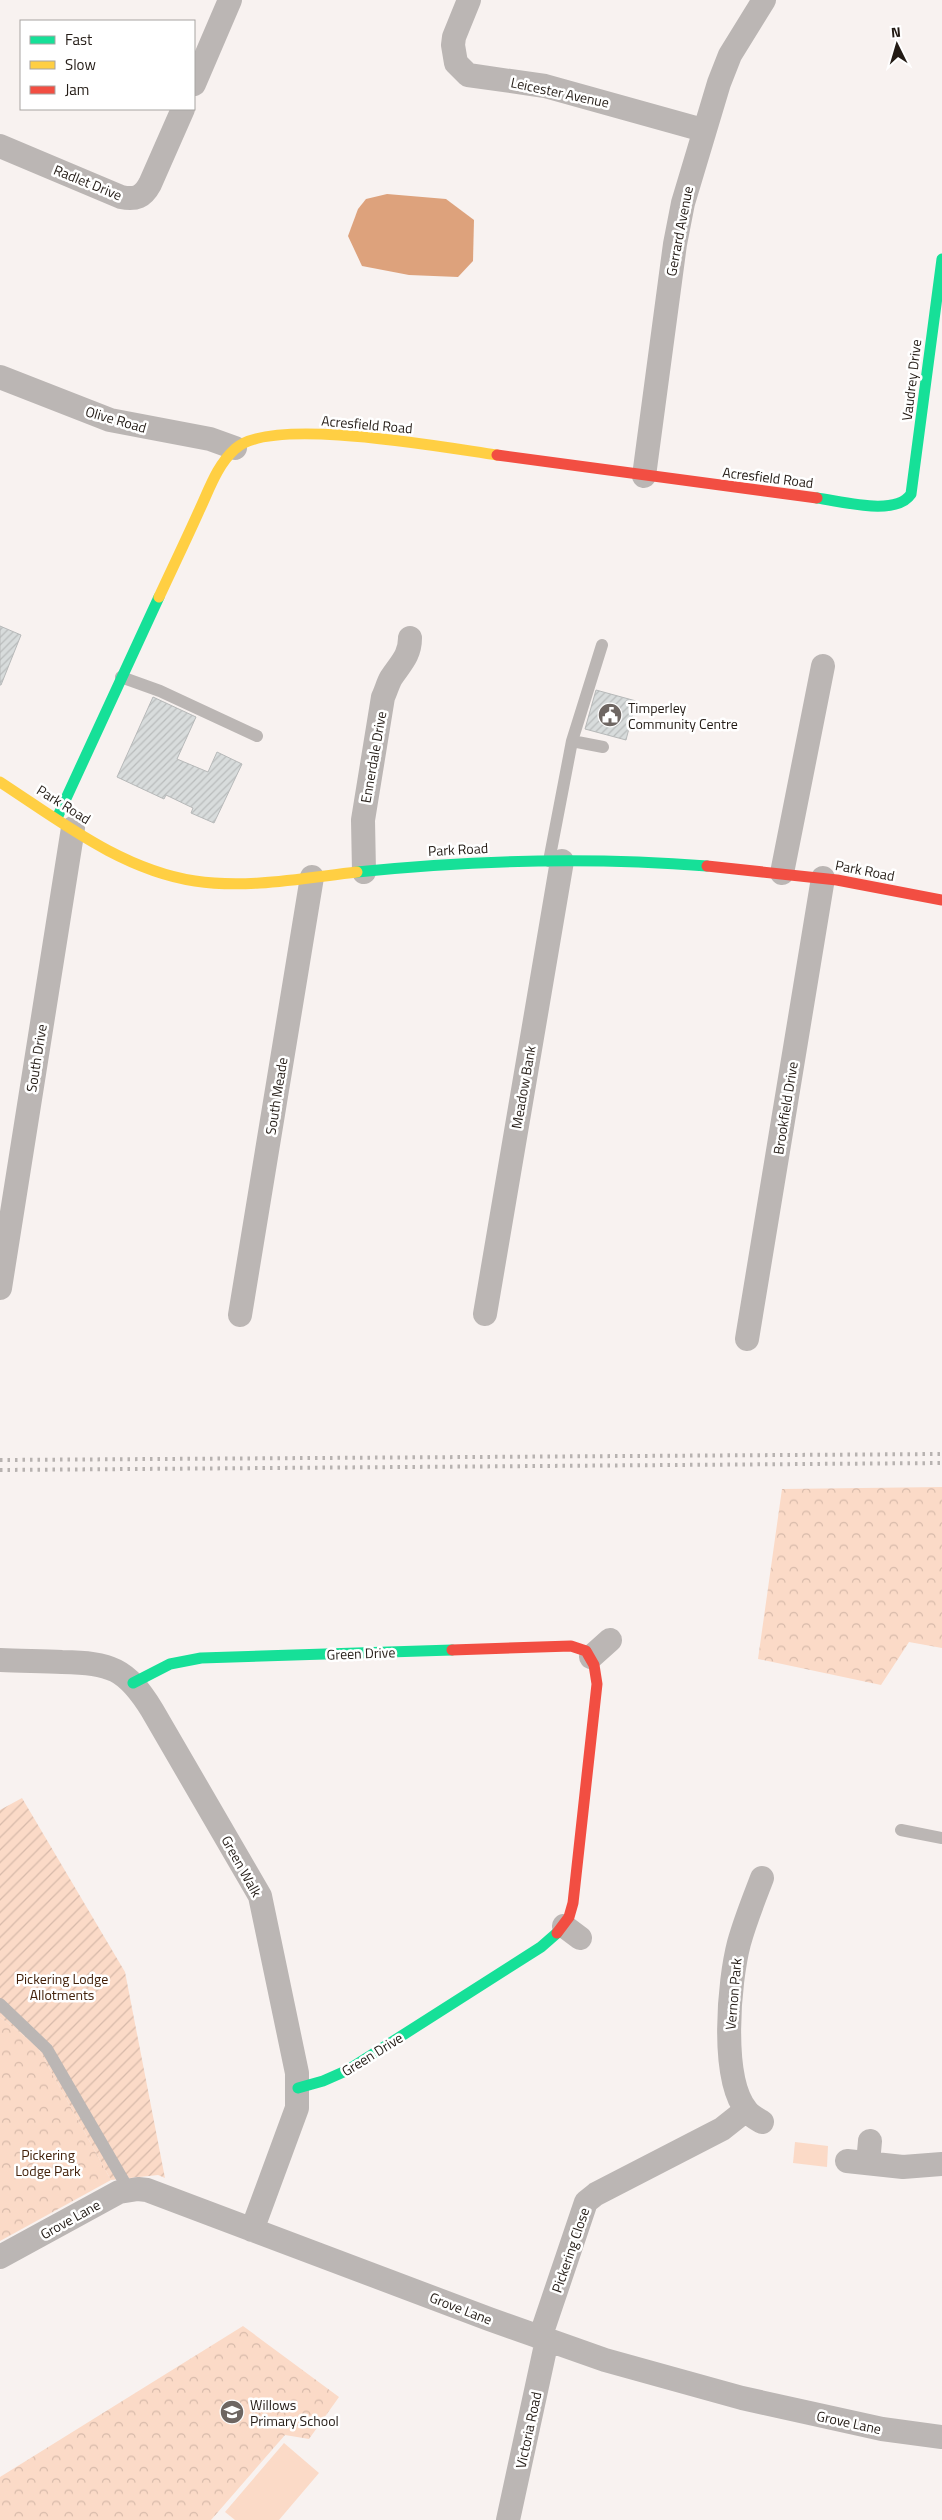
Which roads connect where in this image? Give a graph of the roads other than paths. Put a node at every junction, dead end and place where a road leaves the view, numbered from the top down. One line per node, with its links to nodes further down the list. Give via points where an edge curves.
1 (230, 0): 4 (street)
2 (469, 0): 6 (street, Leicester Avenue, via 453,45 456,63 468,75 545,86)
3 (764, 0): 6 (street, Gerrard Avenue, via 730,55)
4 (195, 82)
5 (183, 110): 7 (street, Radlet Drive, via 150,184 143,195 133,198 121,197)
6 (703, 130): 11 (street, Gerrard Avenue, via 675,244)
7 (0, 146)
8 (942, 259): 12 (street, Vaudrey Drive, via 914,483 912,494)
9 (0, 377): 10 (street, Olive Road, via 110,420 210,439)
10 (235, 448): 11 (street, Acresfield Road, via 266,435 318,434 404,442); 16 (street, Acresfield Road, via 219,468)
11 (644, 476): 12 (street, Acresfield Road, via 883,507)
12 (905, 503)
13 (416, 645): 23 (street, Ennerdale Drive, via 390,680 384,697 365,799)
14 (602, 645): 18 (lane)
15 (823, 666): 24 (street)
16 (121, 677): 17 (lane, via 160,691); 21 (street, Acresfield Road)
17 (257, 736)
18 (572, 741): 19 (lane); 22 (lane)
19 (603, 747)
20 (0, 782): 21 (street, Park Road)
21 (65, 823): 25 (street, Park Road, via 125,858 179,878 234,884); 28 (street, South Drive)
22 (555, 861): 23 (street, Park Road, via 442,864); 24 (street, Park Road); 29 (street, Meadow Bank)
23 (364, 872): 25 (street, Park Road)
24 (782, 873): 26 (street, Park Road)
25 (312, 877): 30 (street, South Meade)
26 (824, 878): 27 (street, Park Road); 31 (street, Brookfield Drive)
27 (942, 900)
28 (0, 1288)
29 (485, 1314)
30 (240, 1315)
31 (747, 1339)
32 (610, 1640): 33 (street)
33 (591, 1657): 35 (street, Green Drive, via 586,1651 571,1646 201,1658 170,1664); 40 (street, Green Drive, via 597,1684 570,1915 572,1932 541,1947 348,2070)
34 (0, 1660): 35 (street, Green Walk, via 95,1663 111,1668)
35 (133, 1683): 40 (street, Green Walk, via 157,1718 260,1896)
36 (901, 1830): 37 (lane)
37 (942, 1838)
38 (762, 1878): 41 (street, Vernon Park, via 739,1941 729,2036 738,2095 754,2116)
39 (0, 2004): 44 (lane, via 47,2049)
40 (298, 2088): 45 (street, Green Walk, via 296,2108)
41 (675, 2154): 47 (street, Pickering Close, via 586,2202)
42 (862, 2155): 43 (street, via 916,2167)
43 (942, 2164)
44 (129, 2190): 45 (street, Grove Lane, via 158,2194); 46 (street, Grove Lane, via 109,2197)
45 (252, 2230): 47 (street, Grove Lane)
46 (0, 2257)
47 (543, 2339): 48 (street, Grove Lane, via 660,2377 742,2398 882,2429); 49 (street, Victoria Road)
48 (942, 2437)
49 (508, 2520)

